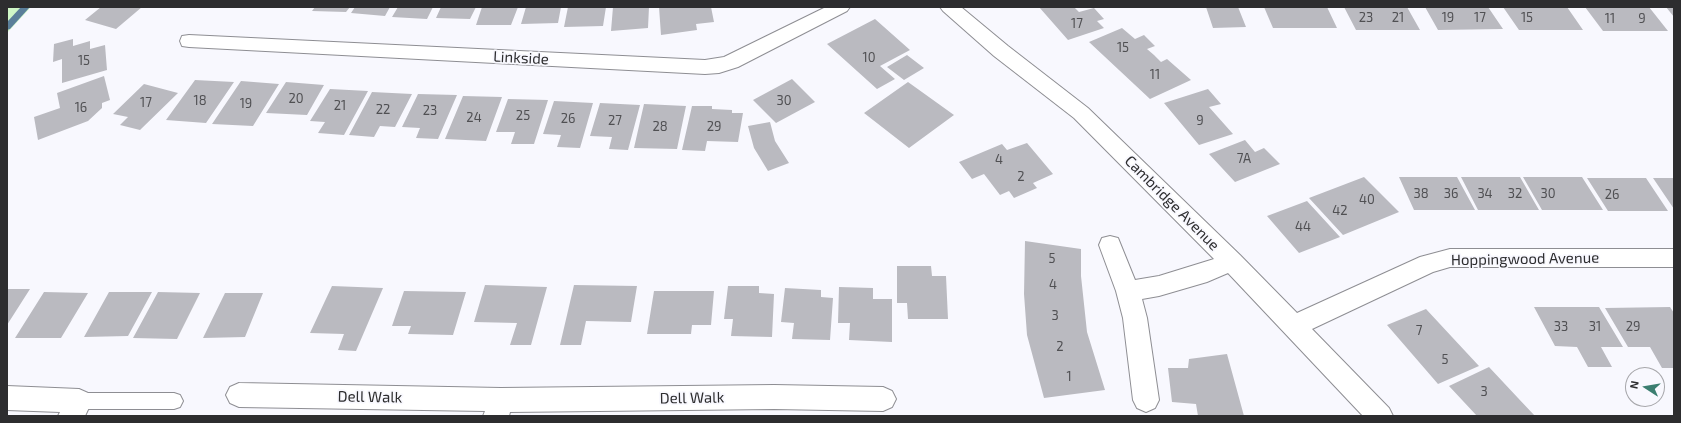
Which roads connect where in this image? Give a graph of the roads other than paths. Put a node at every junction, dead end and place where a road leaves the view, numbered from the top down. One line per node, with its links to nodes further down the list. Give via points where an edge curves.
1 (840, 7): 3 (street, Linkside, via 731,62 705,67)
2 (960, 9): 6 (street, Cambridge Avenue, via 1001,51 1081,113)
3 (189, 41)
4 (1110, 245): 7 (street)
5 (1674, 258): 8 (street, Hoppingwood Avenue, via 1450,258 1428,264)
6 (1232, 262): 7 (street, via 1159,286); 8 (street, Cambridge Avenue)
7 (1128, 291): 12 (street, via 1135,318)
8 (1294, 326): 16 (street, Cambridge Avenue)
9 (239, 395): 14 (street, Dell Walk)
10 (7, 398): 15 (street)
11 (883, 399): 14 (street, Dell Walk, via 774,397)
12 (1146, 400)
13 (174, 401): 15 (lane)
14 (498, 408)
15 (75, 409)
16 (1380, 416)

